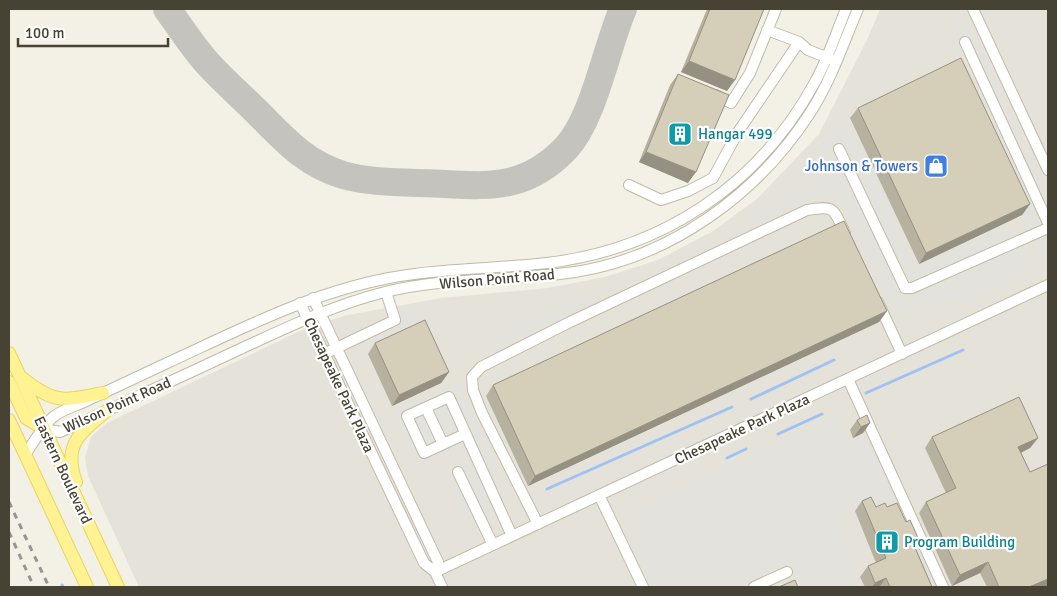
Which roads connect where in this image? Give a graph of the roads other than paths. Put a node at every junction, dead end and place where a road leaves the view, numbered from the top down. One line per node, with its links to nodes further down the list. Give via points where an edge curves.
1 (776, 9): 5 (street)
2 (846, 9): 8 (street, Wilson Point Road)
3 (858, 9): 8 (street, Wilson Point Road)
4 (972, 9): 11 (street)
5 (767, 30): 6 (street); 9 (street, via 750,73 731,103)
6 (799, 42): 8 (street, via 808,50); 12 (street, via 738,132 713,178 661,200)
7 (965, 42): 13 (street)
8 (832, 59): 17 (street, Wilson Point Road, via 811,112 758,177 719,211 660,244 633,256 578,271 445,282); 19 (street, Wilson Point Road, via 785,130 747,172 682,220 645,238 575,258 390,277)
9 (707, 91)
10 (839, 149): 14 (street, via 905,288 912,288)
11 (1048, 170)
12 (629, 185)
13 (1048, 223)
14 (1048, 228)
15 (851, 244): 39 (street, via 835,212 826,207 807,210 481,367 472,377 473,390)
16 (1048, 285): 26 (street, Chesapeake Park Plaza)
17 (386, 292): 21 (street, Wilson Point Road); 23 (street, via 395,320)
18 (873, 292): 26 (street)
19 (313, 298): 20 (street, Wilson Point Road); 21 (street, Chesapeake Park Plaza)
20 (300, 303): 22 (street, Chesapeake Park Plaza); 29 (street, Wilson Point Road)
21 (320, 313): 22 (street, Wilson Point Road); 23 (street, Chesapeake Park Plaza)
22 (308, 318): 25 (street, Chesapeake Park Plaza); 31 (street, Wilson Point Road)
23 (338, 348): 25 (street); 43 (street, Chesapeake Park Plaza, via 438,562)
24 (9, 353): 27 (main road)
25 (324, 354): 43 (street, Chesapeake Park Plaza, via 424,563)
26 (902, 354): 28 (street, Chesapeake Park Plaza)
27 (14, 379): 29 (main road, via 51,397 71,398); 33 (main road, via 26,418)
28 (848, 379): 38 (street, Chesapeake Park Plaza); 50 (street)
29 (103, 393): 33 (street, Wilson Point Road, via 52,417)
30 (426, 408): 34 (street, via 449,397); 35 (street); 35 (street, via 408,416 424,453)
31 (108, 410): 33 (street, Wilson Point Road, via 60,432); 40 (main road, via 79,434 70,454 71,468)
32 (9, 420): 36 (main road, Eastern Boulevard)
33 (44, 429): 36 (street, Wilson Point Road); 40 (main road, Eastern Boulevard)
34 (466, 434): 35 (street); 41 (street)
35 (443, 444)
36 (25, 455): 45 (main road, Eastern Boulevard)
37 (458, 472): 42 (street)
38 (599, 495): 39 (street, Chesapeake Park Plaza); 48 (street)
39 (538, 524): 41 (street, Chesapeake Park Plaza)
40 (94, 536): 46 (main road, Eastern Boulevard)
41 (512, 536): 42 (street, Chesapeake Park Plaza)
42 (493, 545): 43 (street, Chesapeake Park Plaza)
43 (435, 572): 47 (street)
44 (787, 572): 49 (street)
45 (87, 587)
46 (118, 587)
47 (442, 587)
48 (643, 587)
49 (754, 587)
50 (943, 587)

